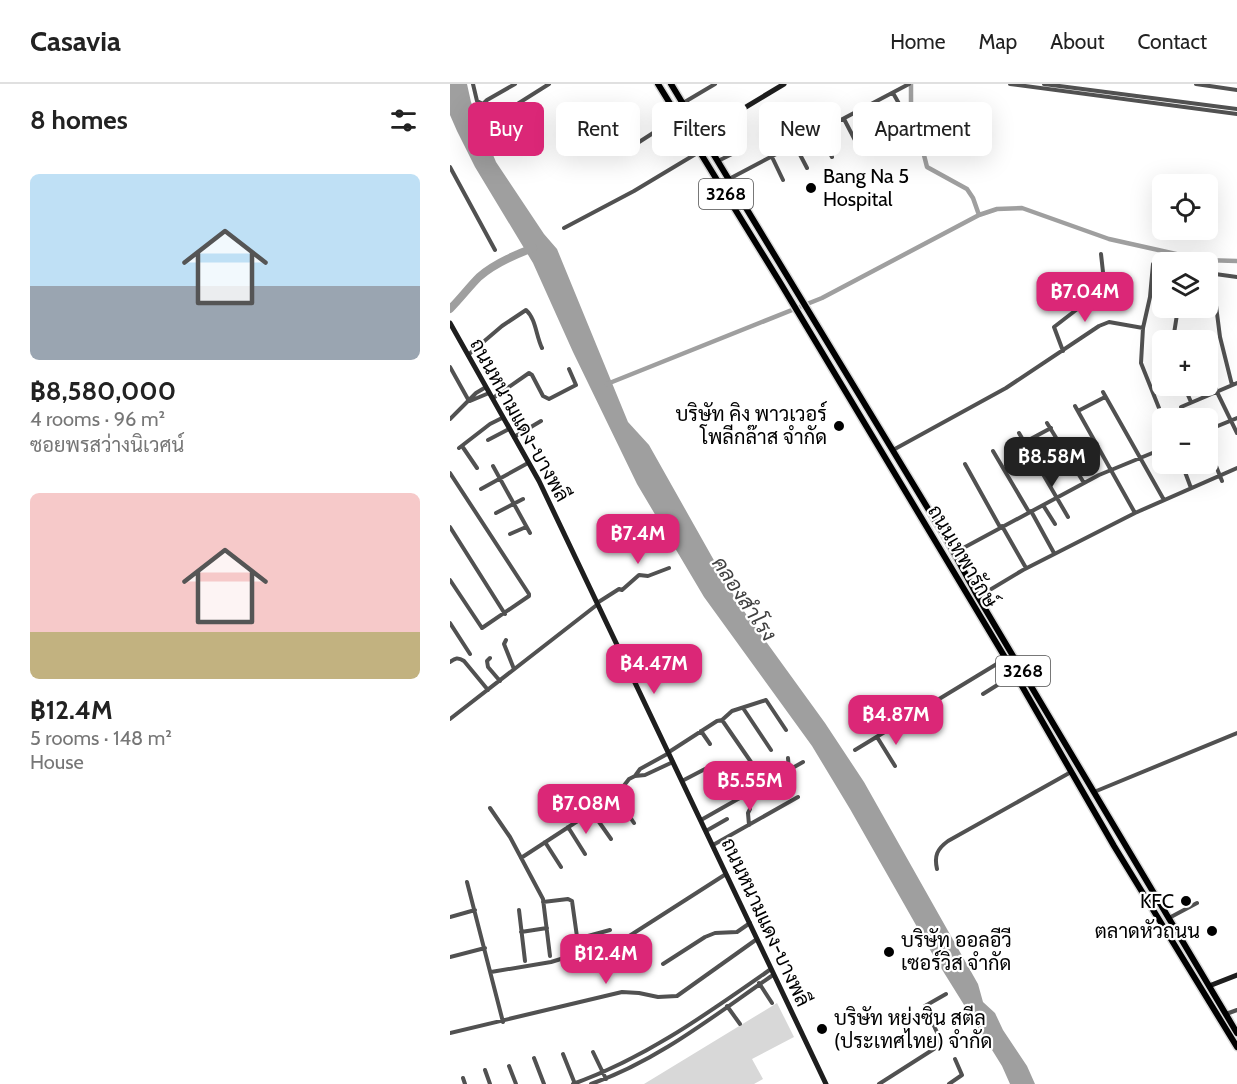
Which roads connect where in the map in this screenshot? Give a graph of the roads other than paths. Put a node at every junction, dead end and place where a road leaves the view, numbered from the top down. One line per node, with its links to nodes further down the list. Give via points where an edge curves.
1 (472, 84): 15 (street)
2 (515, 84): 16 (street)
3 (549, 84): 17 (street)
4 (658, 84): 18 (main road, ถนนเทพารักษ์ / 3268)
5 (671, 84): 19 (main road, ถนนเทพารักษ์ / 3268)
6 (784, 84): 23 (main road)
7 (909, 84): 14 (street)
8 (1010, 84): 12 (street)
9 (1044, 84): 12 (street)
10 (1196, 84): 13 (street)
11 (712, 85): 20 (street)
12 (1064, 89): 24 (street)
13 (1237, 90)
14 (893, 93): 21 (street); 22 (street)
15 (480, 102)
16 (485, 102)
17 (521, 102)
18 (669, 102)
19 (681, 102)
20 (685, 102)
21 (876, 102)
22 (898, 102)
23 (747, 106)
24 (1237, 112)
25 (853, 114): 26 (street)
26 (844, 119): 27 (street); 28 (street)
27 (841, 121)
28 (853, 138)
29 (692, 156): 40 (street)
30 (701, 156): 129 (main road, ถนนเทพารักษ์ / 3268)
31 (714, 156): 35 (main road, ถนนเทพารักษ์ / 3268)
32 (729, 156): 35 (street)
33 (801, 156): 37 (street)
34 (772, 157): 38 (street); 39 (street)
35 (718, 162): 38 (main road, ถนนเทพารักษ์ / 3268)
36 (450, 167): 41 (street)
37 (807, 168)
38 (729, 179): 81 (main road, ถนนเทพารักษ์ / 3268)
39 (783, 180)
40 (564, 228)
41 (495, 250)
42 (1101, 254): 50 (street, via 1101,290 1054,327)
43 (1152, 275): 48 (street)
44 (1218, 275): 45 (street)
45 (1237, 276)
46 (1217, 318): 55 (street)
47 (450, 323): 51 (main road, ถนนหนามแดง-บางพลี)
48 (1143, 328): 50 (street, via 1109,322); 65 (street, via 1141,363)
49 (542, 348): 51 (street, via 526,310)
50 (1063, 351): 81 (street, via 970,410)
51 (468, 355): 57 (main road, ถนนหนามแดง-บางพลี)
52 (450, 368): 61 (street)
53 (569, 369): 57 (street, via 576,385 549,399 529,374)
54 (1237, 383): 55 (street)
55 (1232, 385): 56 (street)
56 (1218, 392)
57 (489, 393): 61 (street); 67 (main road, ถนนหนามแดง-บางพลี)
58 (1218, 394): 71 (street)
59 (1188, 396): 62 (street)
60 (1207, 396): 62 (street)
61 (469, 401): 69 (street)
62 (1191, 402): 64 (street)
63 (1075, 406): 66 (street)
64 (1181, 407)
65 (1159, 408)
66 (1078, 411): 84 (street, via 1104,395); 90 (street)
67 (502, 418): 75 (main road, ถนนหนามแดง-บางพลี); 88 (street, via 461,447)
68 (1237, 418): 71 (street)
69 (450, 419)
70 (540, 421): 78 (street)
71 (1232, 421): 73 (street); 77 (street)
72 (1047, 423): 74 (street)
73 (1218, 426)
74 (1051, 428): 80 (street); 99 (street)
75 (508, 429): 78 (main road, ถนนหนามแดง-บางพลี); 79 (street)
76 (1019, 433): 80 (street)
77 (1237, 433)
78 (514, 438): 85 (main road, ถนนหนามแดง-บางพลี)
79 (488, 440)
80 (1025, 442): 96 (street)
81 (893, 450): 118 (main road, ถนนเทพารักษ์ / 3268)
82 (993, 452): 107 (street)
83 (1152, 453): 84 (street)
84 (1140, 458): 90 (street); 104 (street)
85 (528, 463): 97 (street); 123 (main road, ถนนหนามแดง-บางพลี)
86 (965, 464): 114 (street)
87 (494, 466): 97 (street)
88 (477, 468)
89 (1237, 468): 95 (street)
90 (1112, 470): 99 (street); 109 (street)
91 (1218, 470): 95 (street)
92 (1057, 471): 96 (street)
93 (450, 473): 124 (street, via 529,594)
94 (1186, 474): 100 (street)
95 (1220, 475): 98 (street); 100 (street)
96 (1046, 477): 102 (street)
97 (500, 478): 101 (street); 105 (street)
98 (1221, 481)
99 (1084, 483): 102 (street)
100 (1191, 488): 104 (street)
101 (481, 489)
102 (1058, 497): 106 (street); 110 (street)
103 (523, 499): 105 (street)
104 (1164, 500): 109 (street)
105 (513, 503): 108 (street); 113 (street)
106 (1043, 505): 107 (street); 111 (street)
107 (1030, 512): 114 (street); 117 (street)
108 (496, 513)
109 (1135, 513): 117 (street)
110 (1068, 517)
111 (1055, 524)
112 (450, 527): 124 (street)
113 (526, 527): 115 (street); 116 (street)
114 (1001, 527): 118 (street); 120 (street)
115 (530, 533)
116 (510, 534)
117 (1054, 553): 120 (street)
118 (954, 554): 122 (main road, ถนนเทพารักษ์ / 3268)
119 (669, 568): 123 (street, via 648,576 639,575 622,590)
120 (1026, 568): 122 (street)
121 (450, 580): 124 (street, via 480,627 485,628)
122 (978, 597): 158 (main road, ถนนเทพารักษ์ / 3268)
123 (597, 603): 131 (street); 146 (main road, ถนนหนามแดง-บางพลี)
124 (505, 614)
125 (450, 623): 127 (street)
126 (506, 640): 131 (street, via 505,648)
127 (470, 654)
128 (490, 658): 133 (street, via 488,667)
129 (1006, 659): 132 (main road, ถนนเทพารักษ์ / 3268); 142 (street)
130 (450, 662): 134 (street, via 455,658 464,661)
131 (514, 669): 133 (street)
132 (1015, 674): 135 (street); 154 (main road, ถนนเทพารักษ์ / 3268)
133 (500, 681): 134 (street)
134 (488, 690): 137 (street)
135 (983, 694)
136 (743, 708): 138 (street); 139 (street, via 766,700); 144 (street)
137 (450, 719)
138 (722, 720): 140 (street); 149 (street)
139 (786, 730)
140 (701, 731): 143 (street); 146 (street)
141 (1237, 733): 158 (street)
142 (877, 737): 145 (street); 151 (street)
143 (710, 744)
144 (771, 750)
145 (855, 750)
146 (669, 753): 148 (main road, ถนนหนามแดง-บางพลี); 155 (street)
147 (788, 758): 153 (street)
148 (673, 762): 155 (street); 157 (main road, ถนนหนามแดง-บางพลี)
149 (751, 762)
150 (803, 762): 153 (street)
151 (895, 766)
152 (705, 769): 157 (street)
153 (789, 770): 159 (street)
154 (1071, 772): 177 (street, via 948,841 935,856); 180 (main road, ถนนเทพารักษ์ / 3268)
155 (635, 776): 160 (street)
156 (738, 777): 159 (street)
157 (682, 781): 166 (main road, ถนนหนามแดง-บางพลี)
158 (1094, 792): 179 (main road, ถนนเทพารักษ์ / 3268)
159 (745, 794): 166 (street)
160 (616, 796): 164 (street); 167 (street)
161 (798, 797): 168 (street)
162 (490, 808): 175 (street)
163 (750, 809): 168 (street)
164 (592, 812): 169 (street); 171 (street)
165 (728, 819): 170 (street)
166 (701, 820): 170 (main road, ถนนหนามแดง-บางพลี)
167 (634, 824)
168 (749, 825): 173 (street)
169 (568, 827): 172 (street); 174 (street)
170 (706, 831): 173 (main road, ถนนหนามแดง-บางพลี)
171 (611, 839)
172 (545, 842): 175 (street); 176 (street)
173 (713, 845): 178 (main road, ถนนหนามแดง-บางพลี)
174 (585, 854)
175 (521, 858): 182 (street)
176 (561, 867)
177 (937, 869)
178 (726, 874): 188 (main road, ถนนหนามแดง-บางพลี); 200 (street, via 623,940 551,962)
179 (1143, 874): 180 (main road); 187 (main road, ถนนเทพารักษ์ / 3268)
180 (1135, 879): 215 (main road, ถนนเทพารักษ์ / 3268)
181 (467, 882): 184 (street)
182 (543, 902): 189 (street); 192 (street, via 572,901)
183 (1197, 903): 187 (street)
184 (475, 910): 186 (street); 194 (street)
185 (519, 910): 191 (street)
186 (450, 917)
187 (1169, 918): 205 (main road, ถนนเทพารักษ์ / 3268)
188 (750, 923): 193 (main road, ถนนหนามแดง-บางพลี); 199 (street, via 736,932 705,937)
189 (546, 928): 191 (street); 196 (street)
190 (610, 930): 192 (street)
191 (521, 932): 198 (street)
192 (577, 939): 195 (street)
193 (757, 939): 201 (main road, ถนนหนามแดง-บางพลี); 211 (street, via 677,996 622,992)
194 (485, 948): 197 (street); 200 (street)
195 (579, 951)
196 (550, 956)
197 (450, 957)
198 (525, 961)
199 (663, 964)
200 (491, 972): 211 (street)
201 (772, 972): 203 (street); 204 (street); 231 (main road, ถนนหนามแดง-บางพลี)
202 (1237, 975): 205 (main road)
203 (756, 979): 204 (street); 222 (street, via 676,1033)
204 (759, 984): 207 (street); 208 (street)
205 (1209, 986): 210 (main road, ถนนเทพารักษ์ / 3268)
206 (946, 994): 232 (street, via 925,1006 940,1039 937,1047)
207 (772, 1003)
208 (728, 1006): 212 (street); 224 (street)
209 (1237, 1010): 210 (street)
210 (1226, 1014): 213 (main road, ถนนเทพารักษ์ / 3268)
211 (503, 1022): 214 (street)
212 (740, 1024)
213 (1237, 1033)
214 (450, 1034)
215 (1237, 1047)
216 (593, 1052): 222 (street)
217 (563, 1054): 229 (street)
218 (534, 1058): 228 (street)
219 (955, 1059): 233 (street, via 962,1075)
220 (509, 1066): 227 (street)
221 (485, 1070): 226 (street)
222 (603, 1073): 224 (street); 229 (street)
223 (463, 1078): 225 (street)
224 (606, 1079): 230 (street)
225 (465, 1084)
226 (490, 1084)
227 (516, 1084)
228 (544, 1084)
229 (574, 1084)
230 (591, 1084)
231 (826, 1084)
232 (879, 1084)
233 (949, 1084)

